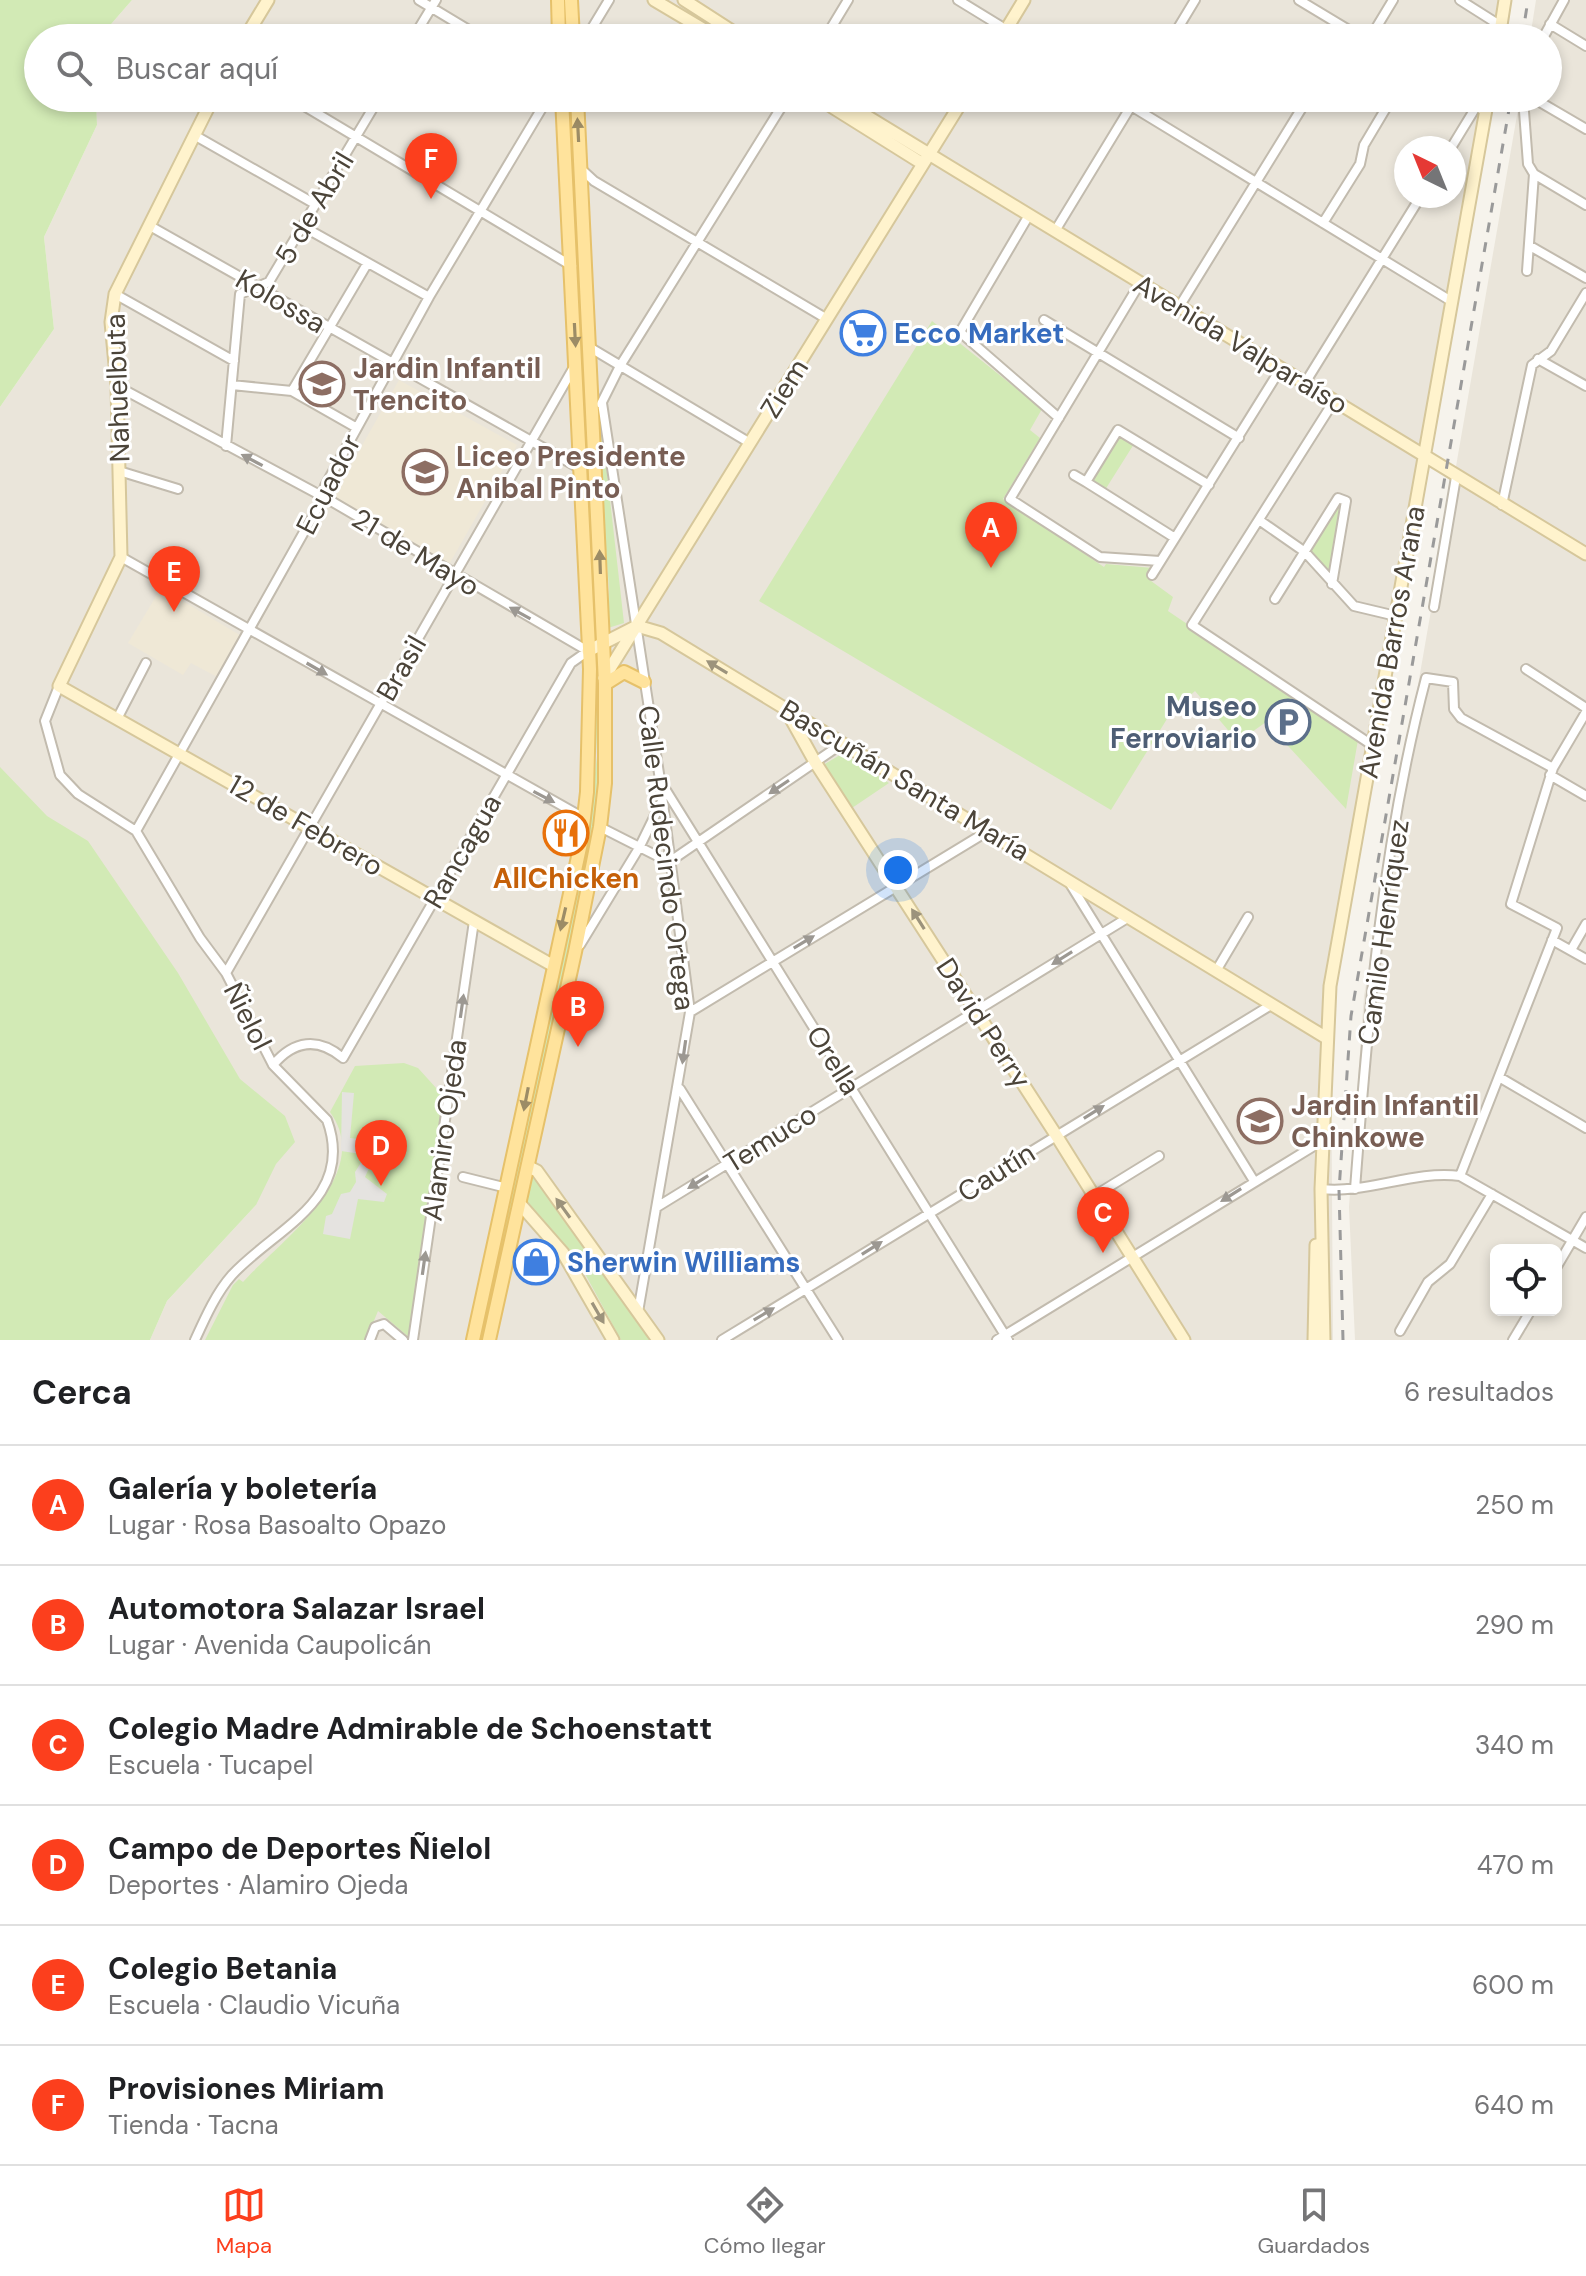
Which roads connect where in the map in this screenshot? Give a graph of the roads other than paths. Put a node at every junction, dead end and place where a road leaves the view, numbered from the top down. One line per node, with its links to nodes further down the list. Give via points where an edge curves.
1 (268, 0): 18 (street)
2 (419, 0): 17 (street)
3 (558, 0): 21 (main road)
4 (571, 0): 22 (main road)
5 (609, 0): 23 (street)
6 (654, 0): 24 (street)
7 (684, 0): 25 (street)
8 (848, 0): 26 (street)
9 (958, 0): 27 (street)
10 (1024, 0): 28 (street)
11 (1195, 0): 29 (street)
12 (1299, 0): 30 (street)
13 (1393, 0): 31 (street)
14 (1460, 0): 32 (street)
15 (1505, 0): 33 (street)
16 (1564, 0): 34 (street)
17 (433, 4): 19 (street); 20 (street)
18 (253, 24)
19 (421, 24)
20 (462, 24)
21 (559, 24)
22 (572, 24)
23 (594, 24)
24 (694, 24)
25 (721, 24)
26 (833, 24)
27 (990, 24)
28 (1010, 24)
29 (1180, 24)
30 (1333, 24)
31 (1378, 24)
32 (1490, 24)
33 (1501, 24)
34 (1550, 24)
35 (1562, 31): 36 (street)
36 (1586, 46)
37 (206, 112): 56 (street, Nahuelbuta)
38 (314, 112): 58 (street)
39 (371, 112): 58 (street, 5 de Abril)
40 (540, 112): 68 (street, Ecuador)
41 (563, 112): 78 (main road)
42 (578, 112): 60 (main road, one-way to 42)
43 (778, 112): 74 (street)
44 (850, 112): 59 (street, Avenida Valparaíso)
45 (852, 112): 59 (street, Avenida Valparaíso, via 895,134)
46 (955, 112): 59 (street, Ziem)
47 (1127, 112): 73 (street)
48 (1148, 112): 62 (street)
49 (1299, 112): 62 (street)
50 (1384, 112): 70 (street, via 1364,145 1360,164)
51 (1479, 112): 57 (street)
52 (1481, 112): 86 (street, Avenida Barros Arana)
53 (1524, 112): 61 (street, via 1528,164)
54 (1557, 112): 55 (street)
55 (1586, 129)
56 (194, 135): 65 (street); 71 (street, Nahuelbuta)
57 (1460, 136)
58 (356, 137): 65 (street, 5 de Abril); 68 (street)
59 (926, 159): 69 (street, Avenida Valparaíso); 88 (street, Ziem)
60 (581, 168): 63 (street); 64 (main road)
61 (1534, 174): 66 (street); 75 (street)
62 (1256, 182): 70 (street); 87 (street)
63 (600, 185): 64 (street); 74 (street)
64 (581, 196): 91 (main road)
65 (315, 204): 72 (street, 5 de Abril)
66 (1586, 205)
67 (1414, 208): 76 (street)
68 (480, 210): 78 (street); 85 (street, Ecuador)
69 (1029, 215): 73 (street, Avenida Valparaíso); 106 (street, via 960,332)
70 (1323, 223): 76 (street)
71 (150, 226): 82 (street, Kolossa); 84 (street, Nahuelbuta)
72 (302, 226): 77 (street); 82 (street, 5 de Abril, via 269,282)
73 (1055, 231): 81 (street, Avenida Valparaíso)
74 (697, 242): 88 (street); 97 (street)
75 (1530, 246): 79 (street); 80 (street)
76 (1382, 259): 86 (street); 99 (street)
77 (367, 264): 85 (street); 90 (street)
78 (572, 266): 96 (main road, one-way to 96)
79 (1527, 271)
80 (1586, 278)
81 (1140, 283): 87 (street, Avenida Valparaíso); 92 (street)
82 (257, 288): 90 (street, Kolossa); 94 (street, 5 de Abril, via 240,294)
83 (1586, 293): 93 (street, via 1551,351)
84 (115, 294): 94 (street); 101 (street, Nahuelbuta, via 111,322)
85 (429, 297): 95 (street, Ecuador)
86 (1451, 301): 115 (street, Avenida Barros Arana)
87 (1179, 307): 98 (street, Avenida Valparaíso)
88 (827, 319): 113 (street, Ziem)
89 (1044, 320): 92 (street)
90 (330, 329): 95 (street, Kolossa); 103 (street)
91 (589, 347): 97 (street); 107 (main road)
92 (1099, 353): 106 (street); 111 (street)
93 (1538, 359): 102 (street); 124 (street, via 1530,373)
94 (234, 361): 100 (street, 5 de Abril)
95 (394, 362): 109 (street, Ecuador); 112 (street, Kolossa)
96 (577, 363): 112 (street, Brasil); 116 (main road)
97 (620, 366): 105 (street); 113 (street)
98 (1281, 368): 99 (street, Avenida Valparaíso); 111 (street)
99 (1305, 383): 104 (street, Avenida Valparaíso)
100 (232, 385): 103 (street); 114 (street, 5 de Abril)
101 (117, 386): 114 (street, 21 de Mayo); 117 (street, Nahuelbuta)
102 (1586, 386)
103 (292, 391): 109 (street)
104 (1334, 401): 115 (street, Avenida Valparaíso); 125 (street)
105 (602, 403): 107 (street); 137 (street, Calle Rudecindo Ortega)
106 (1059, 418): 130 (street, via 1010,499 1100,557)
107 (592, 419): 139 (main road, one-way to 107)
108 (1107, 423): 110 (street)
109 (357, 428): 123 (street, Ecuador)
110 (1118, 430): 120 (street); 121 (street)
111 (1239, 438): 121 (street)
112 (530, 442): 116 (street, Kolossa); 132 (street, Brasil)
113 (750, 443): 137 (street, Ziem)
114 (226, 446): 123 (street, 21 de Mayo, one-way to 114)
115 (1424, 456): 119 (street, Avenida Valparaíso); 136 (street, Avenida Barros Arana)
116 (581, 469): 140 (main road)
117 (119, 471): 122 (street); 129 (street, Nahuelbuta)
118 (1074, 475): 120 (street)
119 (1456, 477): 124 (street, Avenida Valparaíso); 135 (street)
120 (1086, 482): 126 (street)
121 (1209, 485): 126 (street)
122 (178, 489)
123 (321, 496): 132 (street, 21 de Mayo); 138 (street, Ecuador)
124 (1502, 505): 128 (street, Avenida Valparaíso)
125 (1259, 520): 127 (street); 151 (street, via 1192,625)
126 (1175, 538): 130 (street)
127 (1305, 552): 133 (street); 133 (street, via 1338,498 1346,501); 134 (street)
128 (1586, 554)
129 (121, 557): 138 (street); 145 (street, Nahuelbuta)
130 (1160, 561): 131 (street)
131 (1152, 575)
132 (455, 576): 140 (street, 21 de Mayo, one-way to 132); 146 (street, Brasil)
133 (1332, 584): 136 (street, via 1354,606)
134 (1275, 599)
135 (1434, 607)
136 (1396, 616): 151 (street, Avenida Barros Arana)
137 (637, 626): 139 (street); 143 (street, Ziem); 144 (street, Calle Rudecindo Ortega); 147 (street, Bascuñán Santa María, one-way to 137, via 661,633)
138 (250, 630): 146 (street, one-way to 146); 152 (street, Ecuador)
139 (603, 640): 140 (street); 143 (main road)
140 (588, 651): 155 (street, Rancagua, via 571,663); 157 (main road)
141 (146, 663): 149 (street)
142 (1526, 669): 148 (street)
143 (605, 681): 144 (main road, via 624,672); 161 (main road)
144 (644, 682): 156 (street, Calle Rudecindo Ortega)
145 (59, 686): 149 (street, 12 de Febrero); 163 (street, Ñielol, via 45,721 60,775 78,794)
146 (380, 706): 155 (street); 162 (street, Brasil)
147 (784, 706): 150 (street, Bascuñán Santa María); 153 (street, David Perry)
148 (1586, 710): 154 (street)
149 (117, 719): 152 (street, 12 de Febrero)
150 (843, 743): 153 (street); 164 (street, Bascuñán Santa María)
151 (1372, 745): 188 (street, Avenida Barros Arana)
152 (181, 752): 162 (street, 12 de Febrero); 163 (street, Ecuador)
153 (815, 762): 165 (street, one-way to 165); 169 (street, David Perry)
154 (1552, 772): 158 (street); 176 (street, via 1511,904 1557,928); 207 (street, Camilo Henríquez, via 1461,718 1454,709 1453,682 1426,678 1378,928)
155 (505, 776): 160 (street, one-way to 160); 170 (street, Rancagua)
156 (660, 780): 159 (street, Calle Rudecindo Ortega); 165 (street, Orella)
157 (587, 792): 160 (main road); 161 (main road)
158 (1586, 796)
159 (662, 801): 166 (street); 167 (street, Calle Rudecindo Ortega)
160 (584, 818): 181 (main road, one-way to 181)
161 (600, 827): 166 (street); 178 (main road)
162 (310, 828): 170 (street, 12 de Febrero); 183 (street, Brasil)
163 (136, 831): 183 (street, Ñielol)
164 (988, 831): 168 (street, Bascuñán Santa María); 169 (street)
165 (698, 842): 167 (street); 180 (street, Orella)
166 (639, 848): 167 (street); 178 (street)
167 (669, 862): 187 (street, Calle Rudecindo Ortega)
168 (1067, 879): 171 (street, Bascuñán Santa María); 175 (street)
169 (897, 886): 180 (street, one-way to 169); 186 (street, David Perry, one-way to 169)
170 (435, 899): 173 (street, 12 de Febrero); 192 (street, Rancagua, via 343,1058 309,1043 290,1048)
171 (1129, 917): 175 (street, Temuco); 182 (street, Bascuñán Santa María)
172 (1248, 917): 182 (street)
173 (474, 921): 181 (street, 12 de Febrero); 226 (street, Alamiro Ojeda, one-way to 173)
174 (1586, 924): 177 (street)
175 (1101, 934): 186 (street, Temuco, one-way to 186); 191 (street)
176 (1552, 940): 177 (street); 193 (street)
177 (1571, 950): 179 (street)
178 (575, 952): 184 (main road)
179 (1586, 959)
180 (773, 962): 187 (street); 194 (street, Orella)
181 (552, 965): 184 (main road, via 564,984); 189 (main road)
182 (1216, 971): 185 (street, Bascuñán Santa María)
183 (226, 973): 192 (street, Ñielol)
184 (564, 1004): 190 (main road)
185 (1271, 1005): 188 (street, Bascuñán Santa María); 191 (street, Cautín)
186 (976, 1011): 194 (street, Temuco); 197 (street, David Perry)
187 (690, 1012): 195 (street, Calle Rudecindo Ortega, one-way to 195)
188 (1325, 1037): 198 (street, Avenida Barros Arana)
189 (537, 1041): 190 (main road); 205 (main road, one-way to 205)
190 (554, 1045): 201 (main road)
191 (1179, 1060): 197 (street, Cautín, one-way to 191); 204 (street)
192 (273, 1065): 223 (street, Ñielol, via 327,1120 333,1147 327,1175 309,1211 225,1283)
193 (1499, 1077): 196 (street); 202 (street)
194 (851, 1088): 200 (street, Temuco); 212 (street, Orella)
195 (679, 1089): 200 (street); 211 (street, Calle Rudecindo Ortega)
196 (1586, 1128)
197 (1056, 1135): 209 (street, David Perry); 212 (street, Cautín)
198 (1322, 1141): 204 (street); 206 (street, Avenida Barros Arana)
199 (1159, 1156): 209 (street)
200 (726, 1165): 211 (street, Temuco, one-way to 211); 218 (street)
201 (529, 1167): 210 (main road); 219 (street, one-way to 201)
202 (1460, 1176): 207 (street, via 1442,1173); 208 (street)
203 (463, 1177): 205 (street)
204 (1254, 1181): 216 (street, one-way to 216)
205 (508, 1183): 210 (main road); 227 (main road)
206 (1321, 1189): 207 (street); 234 (street, Avenida Barros Arana); 235 (street, Avenida Barros Arana)
207 (1355, 1189)
208 (1492, 1194): 214 (street); 221 (street, via 1450,1264 1428,1282)
209 (1094, 1196): 216 (street, David Perry)
210 (520, 1204): 228 (main road); 229 (street, one-way to 229, via 563,1253)
211 (657, 1207): 219 (street, Calle Rudecindo Ortega)
212 (929, 1213): 218 (street, Cautín, one-way to 212); 222 (street, Orella)
213 (1586, 1217): 214 (street)
214 (1573, 1241): 215 (street); 217 (street)
215 (1586, 1248)
216 (1132, 1256): 222 (street); 233 (street, David Perry)
217 (1562, 1258)
218 (806, 1289): 231 (street, Cautín, one-way to 218); 232 (street)
219 (638, 1312): 230 (street)
220 (1527, 1316): 236 (street)
221 (1400, 1331)
222 (1003, 1338)
223 (195, 1340)
224 (370, 1340): 225 (street, via 375,1327 384,1324)
225 (403, 1340)
226 (413, 1340)
227 (473, 1340)
228 (489, 1340)
229 (613, 1340)
230 (658, 1340)
231 (722, 1340)
232 (838, 1340)
233 (1184, 1340)
234 (1314, 1340)
235 (1324, 1340)
236 (1513, 1340)

